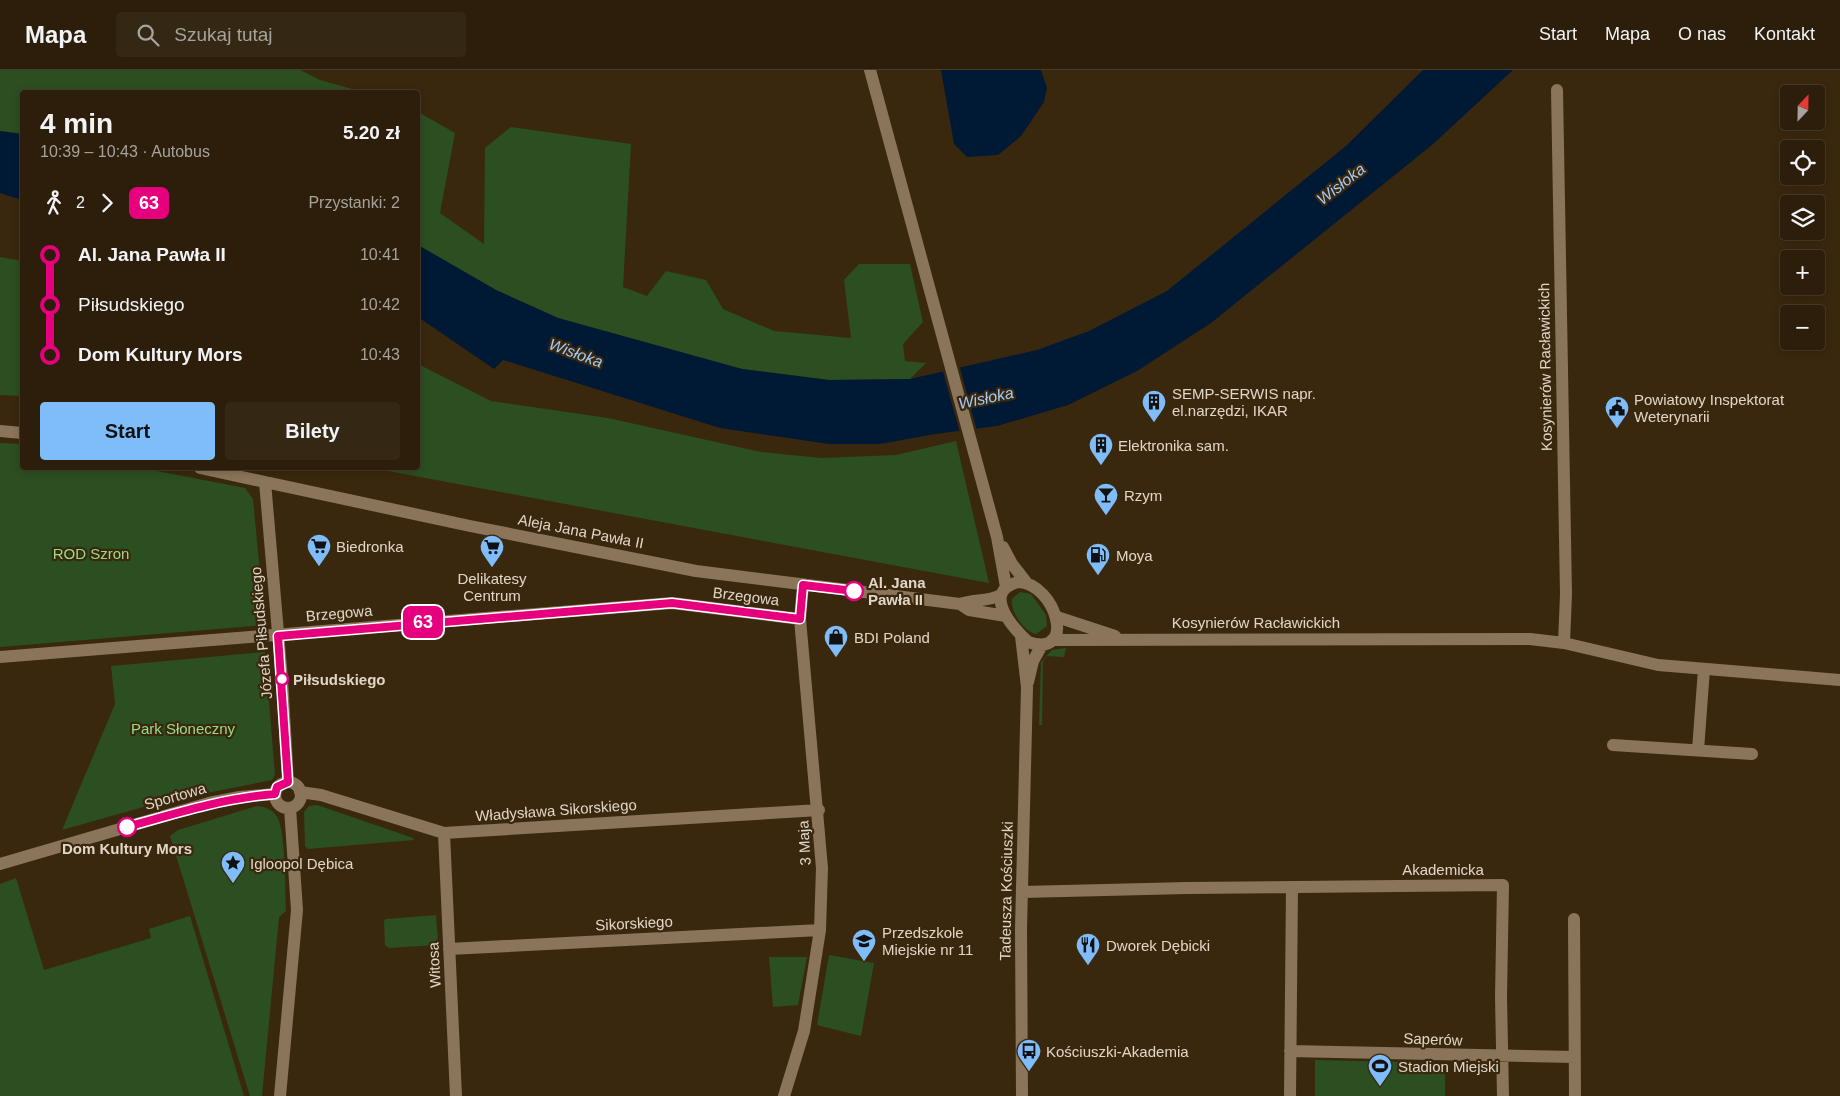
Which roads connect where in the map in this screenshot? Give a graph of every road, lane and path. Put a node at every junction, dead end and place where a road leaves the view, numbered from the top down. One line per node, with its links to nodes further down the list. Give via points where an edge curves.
1 (870, 70): 7 (street)
2 (1557, 90): 19 (street, Kosynierów Racławickich, via 1566,594)
3 (0, 431): 4 (street)
4 (20, 433)
5 (209, 470): 6 (street, Aleja Jana Pawła II)
6 (265, 482): 9 (street, Aleja Jana Pawła II, via 686,569); 15 (street, Józefa Piłsudskiego)
7 (997, 537): 8 (street); 10 (street)
8 (1026, 582): 10 (street, via 1018,582); 13 (street, via 1040,592)
9 (803, 585): 11 (street, Aleja Jana Pawła II); 14 (street, 3 Maja)
10 (1003, 591): 11 (street, Aleja Jana Pawła II, via 990,600 970,600); 12 (street, via 1002,608)
11 (960, 604): 12 (street, Aleja Jana Pawła II, via 969,610)
12 (1006, 616): 16 (street)
13 (1057, 617): 17 (street, Kosynierów Racławickich); 18 (street, via 1058,624)
14 (800, 619): 15 (street, Brzegowa, via 672,603); 31 (street, 3 Maja)
15 (278, 636): 20 (street, Brzegowa); 27 (street, Józefa Piłsudskiego)
16 (1021, 636): 18 (street, via 1028,642); 23 (street, Tadeusza Kościuszki)
17 (1127, 638): 18 (street, Kosynierów Racławickich); 19 (street, Kosynierów Racławickich, via 1530,639)
18 (1047, 642): 23 (street, Tadeusza Kościuszki, via 1033,661)
19 (1564, 643): 21 (street, Kosynierów Racławickich, via 1658,665)
20 (0, 657)
21 (1704, 670): 22 (street, Kosynierów Racławickich); 25 (street)
22 (1840, 680)
23 (1026, 687): 35 (street, Tadeusza Kościuszki)
24 (1613, 745): 25 (street)
25 (1698, 750): 26 (street)
26 (1752, 754)
27 (288, 782): 28 (street, via 296,785); 29 (street, via 277,787)
28 (300, 792): 30 (street, via 297,804); 32 (street, Władysława Sikorskiego, via 321,795)
29 (275, 794): 30 (street, via 279,805); 33 (street, Sportowa, via 209,803)
30 (290, 808): 42 (street, via 297,910)
31 (819, 810): 32 (street, Władysława Sikorskiego); 37 (street, 3 Maja, via 822,868)
32 (444, 833): 38 (street, Witosa)
33 (0, 864)
34 (1292, 887): 35 (street, Akademicka); 39 (street); 40 (street, Akademicka, via 1503,885)
35 (1022, 892): 45 (street, Tadeusza Kościuszki)
36 (1574, 920): 41 (street)
37 (820, 930): 38 (street, Sikorskiego); 44 (street, 3 Maja, via 804,1031)
38 (449, 948): 43 (street, Witosa)
39 (1290, 1051): 40 (street, Saperów); 46 (street)
40 (1502, 1057): 41 (street, Saperów); 47 (street, Akademicka)
41 (1575, 1057): 48 (street)
42 (280, 1096)
43 (456, 1096)
44 (784, 1096)
45 (1022, 1096)
46 (1290, 1096)
47 (1503, 1096)
48 (1575, 1096)

